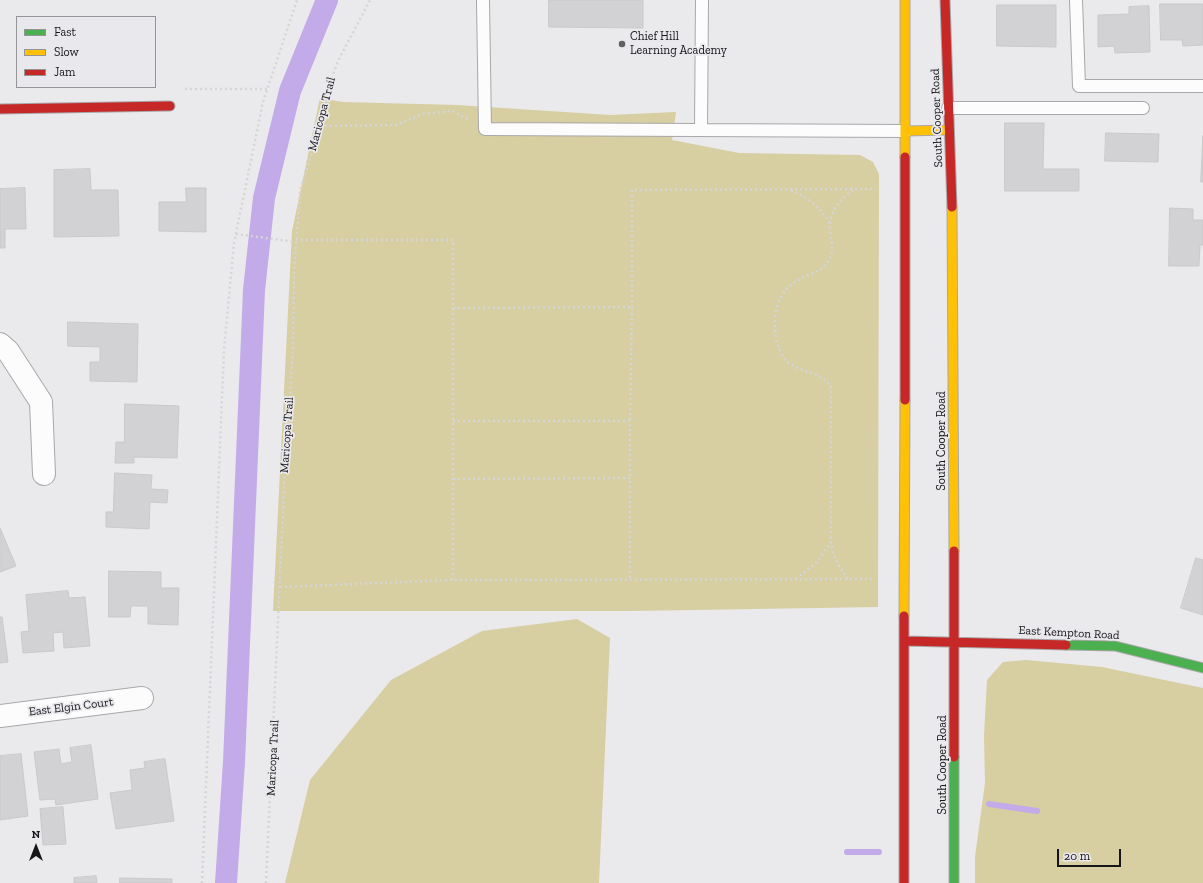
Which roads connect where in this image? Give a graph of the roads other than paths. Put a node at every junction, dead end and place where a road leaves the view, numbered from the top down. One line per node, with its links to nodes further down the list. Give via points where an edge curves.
1 (482, 0): 11 (lane, via 485,129)
2 (702, 0): 11 (lane)
3 (905, 0): 13 (main road)
4 (945, 0): 8 (main road, South Cooper Road)
5 (1076, 0): 6 (lane, via 1078,86)
6 (1203, 86)
7 (170, 106): 10 (main road)
8 (948, 108): 9 (lane); 12 (main road, South Cooper Road)
9 (1143, 108)
10 (0, 109)
11 (702, 129): 13 (lane)
12 (949, 130): 13 (main road); 17 (main road, South Cooper Road)
13 (906, 131): 16 (main road)
14 (0, 344): 15 (street, via 8,351 42,402)
15 (44, 474)
16 (905, 641): 17 (main road, East Kempton Road); 21 (main road)
17 (955, 641): 18 (main road, East Kempton Road, via 1115,646); 22 (main road, South Cooper Road)
18 (1203, 668)
19 (142, 698): 20 (street, East Elgin Court)
20 (0, 716)
21 (904, 883)
22 (954, 883)

